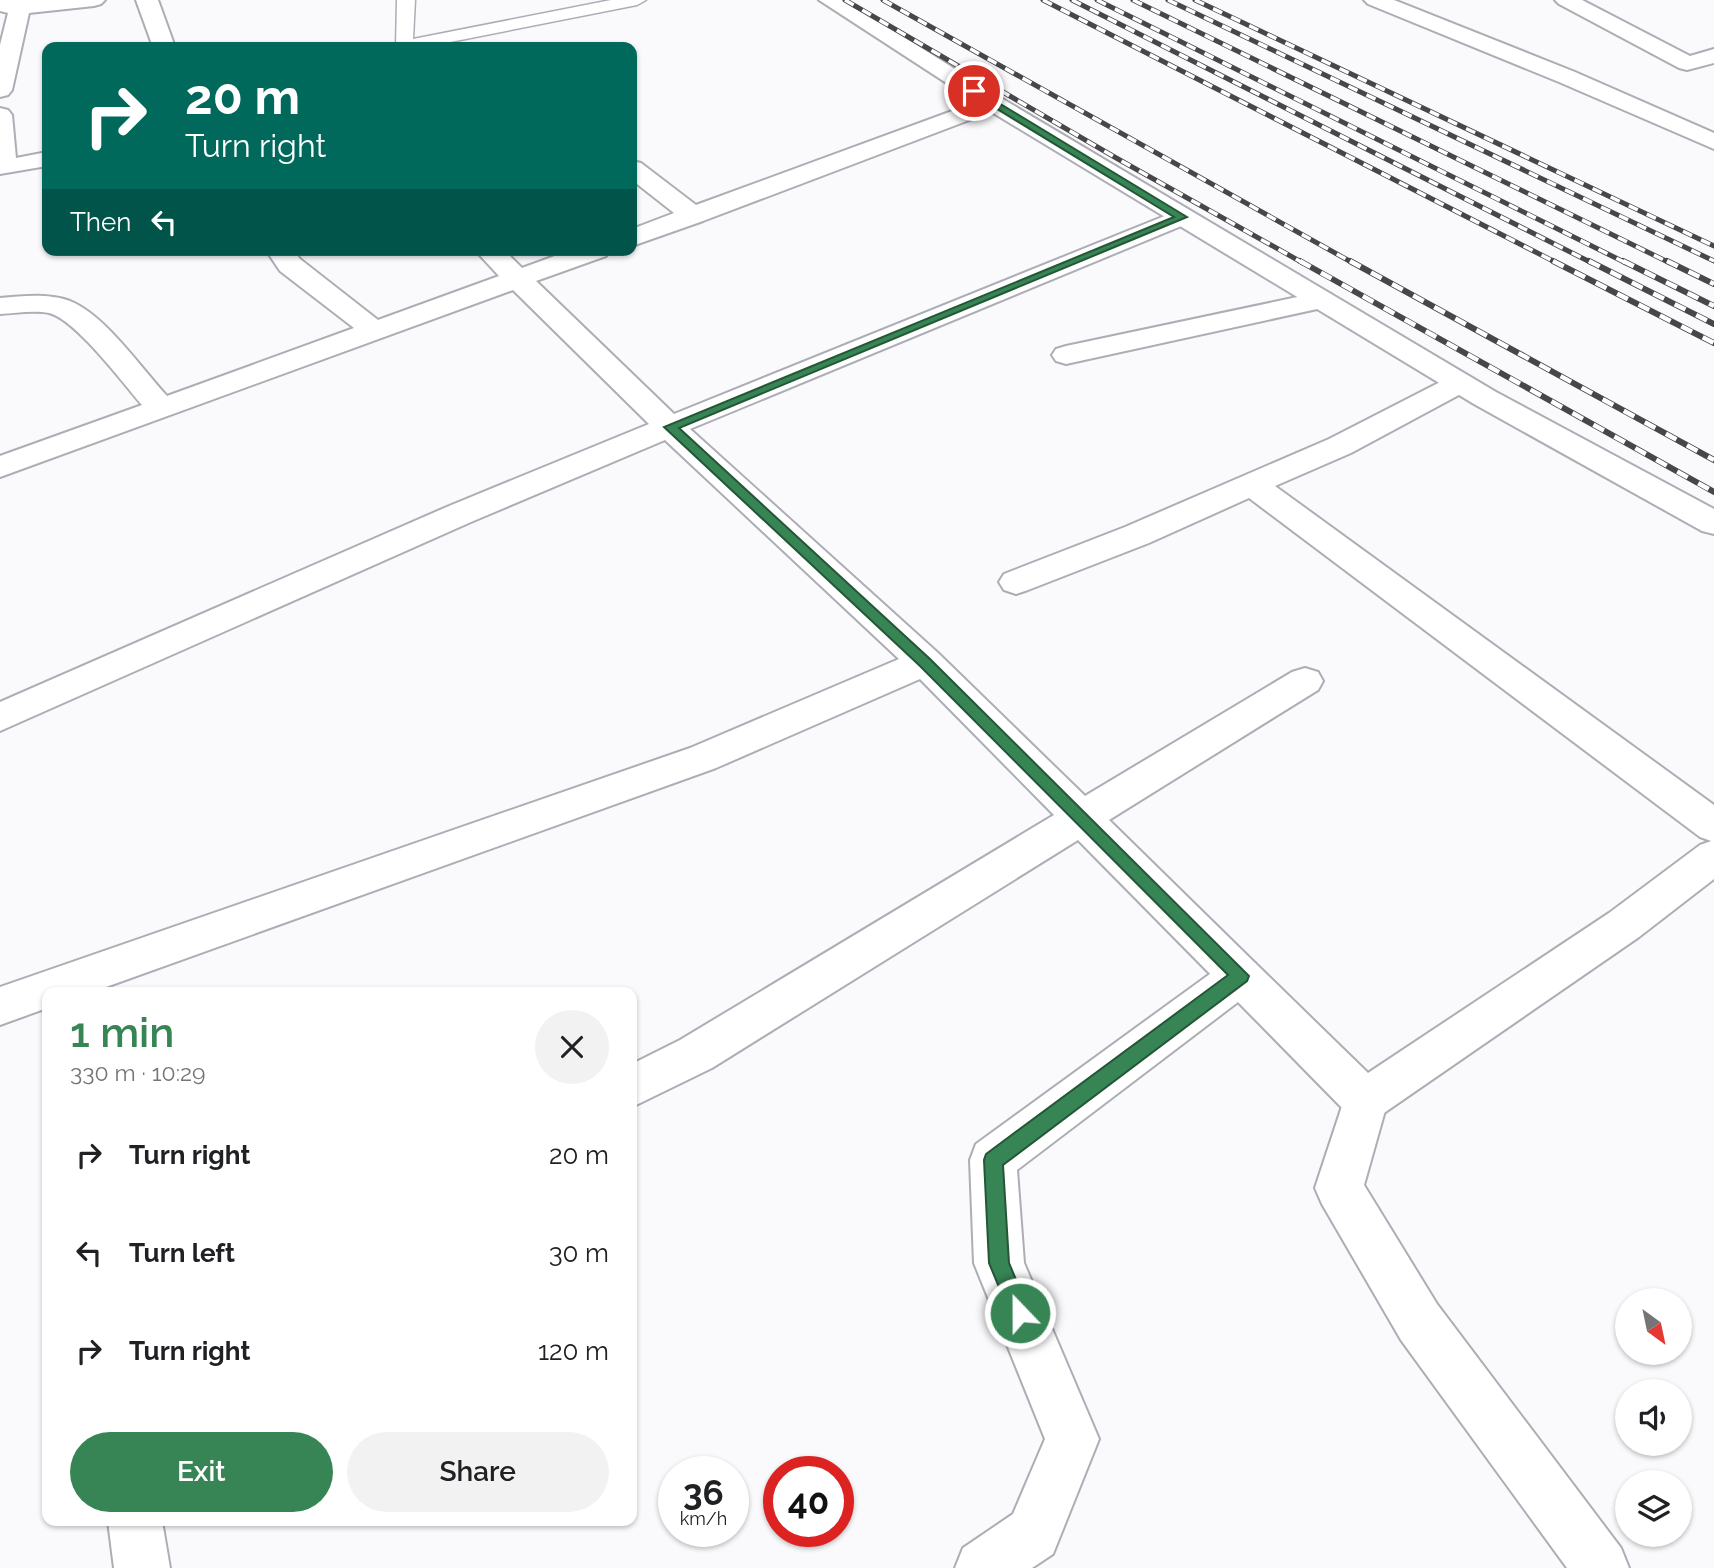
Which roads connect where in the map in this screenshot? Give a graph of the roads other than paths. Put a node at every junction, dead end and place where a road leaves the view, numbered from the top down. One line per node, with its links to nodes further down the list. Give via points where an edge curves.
1 (94, 0): 8 (street)
2 (147, 0): 9 (street)
3 (406, 0): 10 (lane)
4 (636, 0): 11 (lane)
5 (830, 0): 16 (street)
6 (1375, 0): 18 (street)
7 (1566, 0): 13 (street)
8 (10, 7): 15 (street)
9 (162, 42)
10 (404, 42)
11 (424, 42)
12 (1714, 56): 13 (street)
13 (1687, 63): 14 (street)
14 (1714, 77)
15 (0, 90)
16 (993, 103): 22 (street); 23 (street)
17 (0, 115): 20 (street)
18 (1714, 142)
19 (42, 160): 20 (street)
20 (2, 172)
21 (637, 172): 22 (street)
22 (694, 216): 24 (street)
23 (1182, 217): 29 (street); 35 (street)
24 (637, 236)
25 (283, 256): 31 (street)
26 (495, 256): 28 (street)
27 (580, 256): 28 (street)
28 (519, 278): 31 (street); 35 (street)
29 (1321, 300): 32 (street); 33 (street)
30 (0, 306): 34 (street, via 42,304 64,309)
31 (374, 330): 34 (street)
32 (1066, 355)
33 (1460, 383): 37 (street, via 1340,446); 38 (street)
34 (160, 407): 36 (street)
35 (670, 427): 40 (street); 42 (street, via 460,514)
36 (0, 467)
37 (1252, 485): 39 (street); 44 (street)
38 (1714, 523)
39 (1016, 582)
40 (925, 662): 43 (street); 47 (street, via 703,758)
41 (1305, 681): 43 (street)
42 (0, 717)
43 (1079, 817): 46 (street); 50 (street, via 696,1054)
44 (1714, 826)
45 (1714, 856): 51 (street, via 1624,926)
46 (1240, 976): 51 (street); 54 (street, via 993,1160 999,1263 1072,1439 1034,1534)
47 (54, 987)
48 (42, 991): 49 (street)
49 (0, 1006)
50 (637, 1084)
51 (1365, 1100): 55 (street, via 1339,1188 1419,1322)
52 (136, 1526): 53 (street)
53 (142, 1568)
54 (983, 1568)
55 (1601, 1568)

